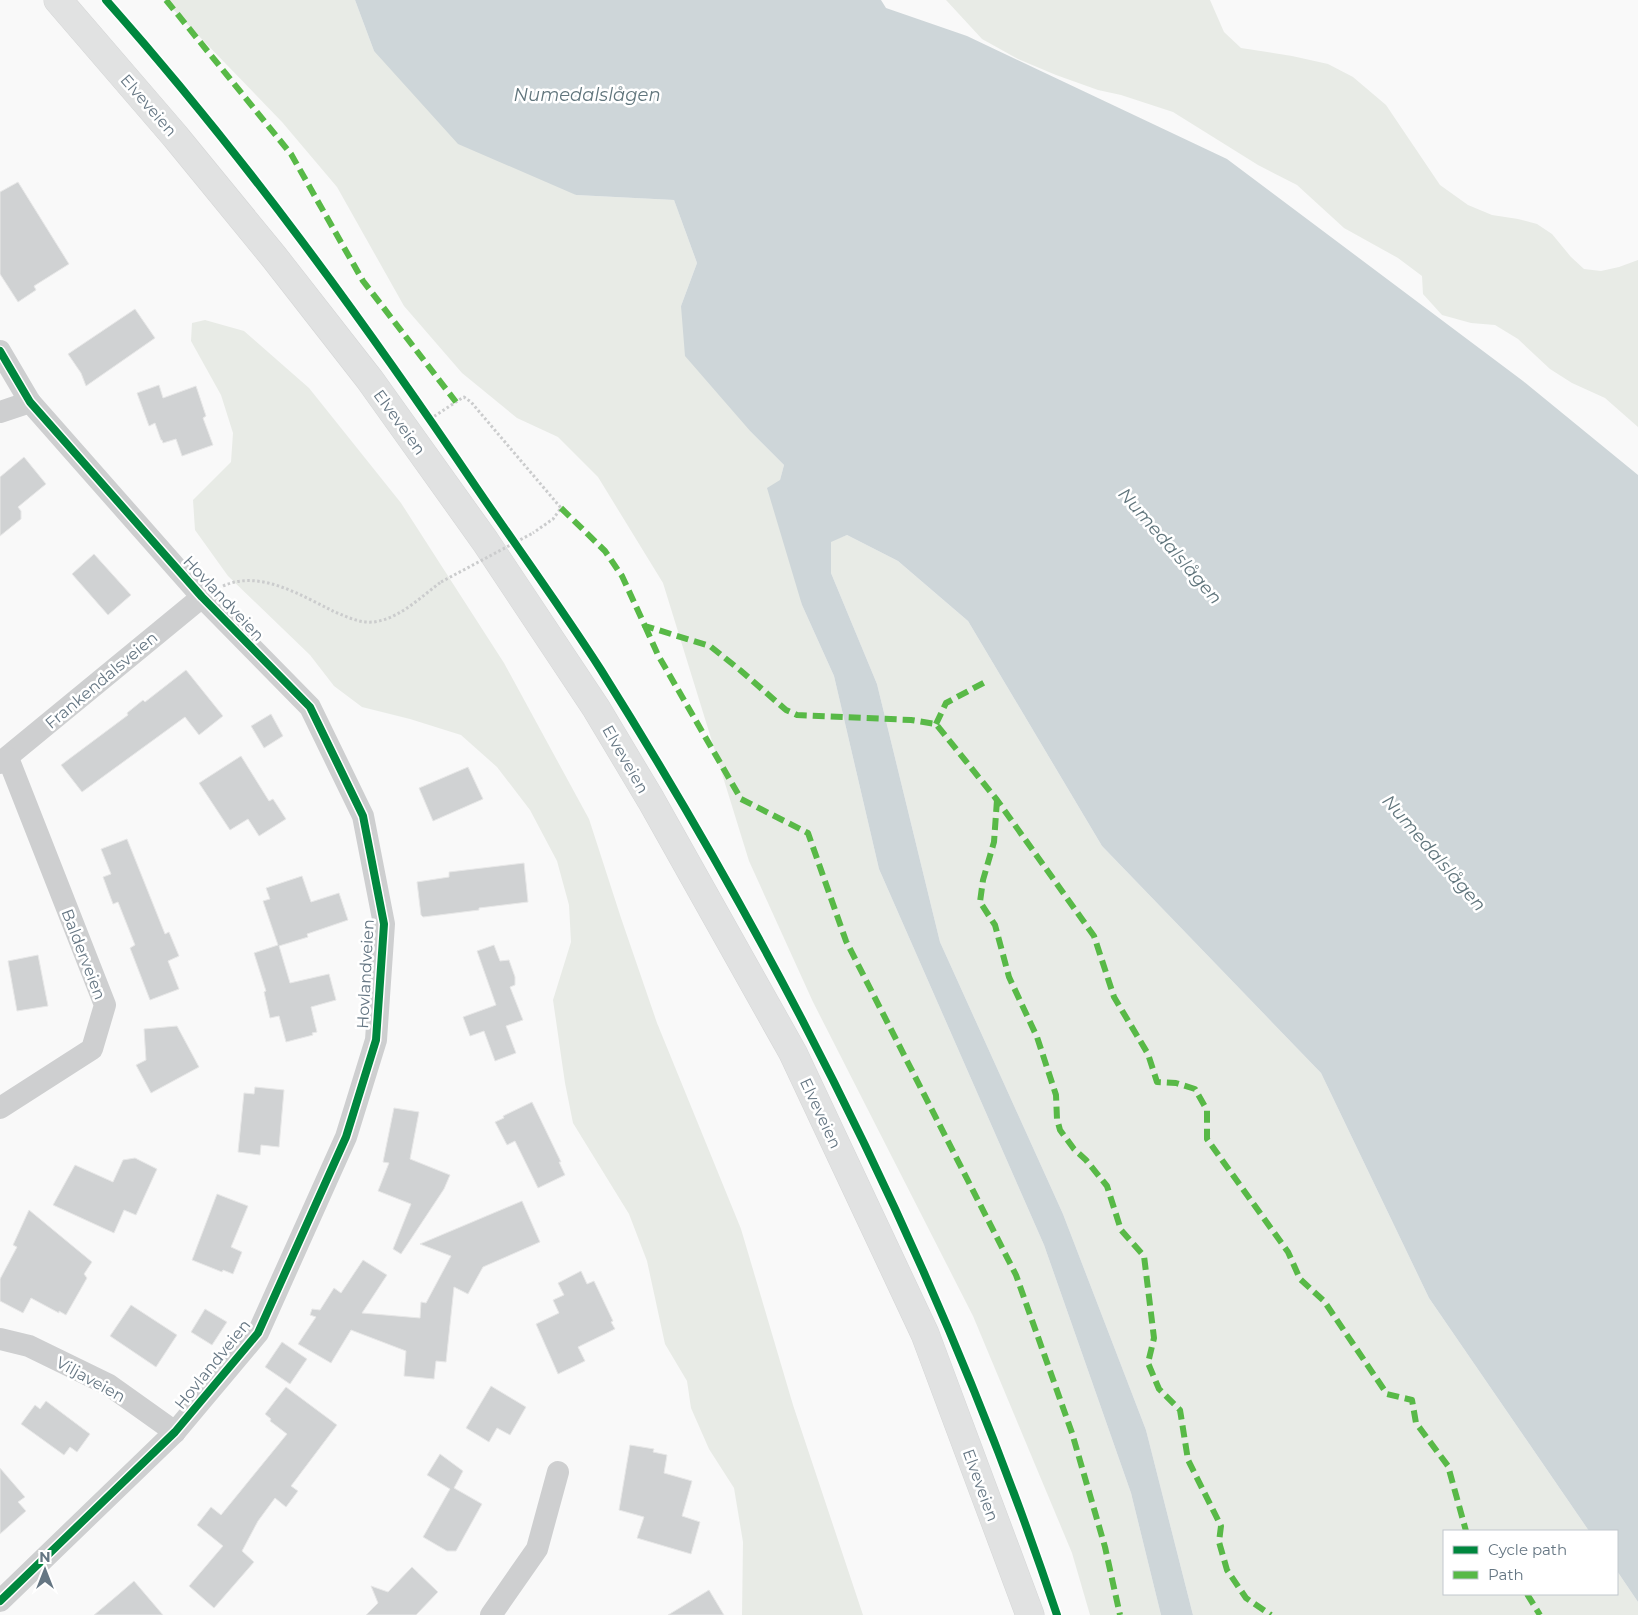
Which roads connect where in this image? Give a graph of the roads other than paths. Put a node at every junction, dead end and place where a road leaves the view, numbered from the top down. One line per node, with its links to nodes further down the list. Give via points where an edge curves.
1 (58, 0): 13 (highway, Elveveien, via 187,151 370,380 485,541 596,708 793,1054 925,1334)
2 (0, 351): 3 (street, Hovlandveien)
3 (30, 402): 4 (street); 5 (street, Hovlandveien)
4 (0, 412)
5 (202, 597): 6 (street, Frankendalsveien); 9 (street, Hovlandveien, via 310,707 364,816 384,924 376,1040 346,1137 258,1333)
6 (4, 761): 7 (street, Balderveien, via 105,1005 92,1049)
7 (0, 1108)
8 (0, 1340): 9 (street, Viljaveien, via 29,1346 109,1385)
9 (175, 1432): 11 (street, Hovlandveien)
10 (558, 1472): 12 (street, via 537,1549)
11 (0, 1601)
12 (491, 1615)
13 (1030, 1615)

